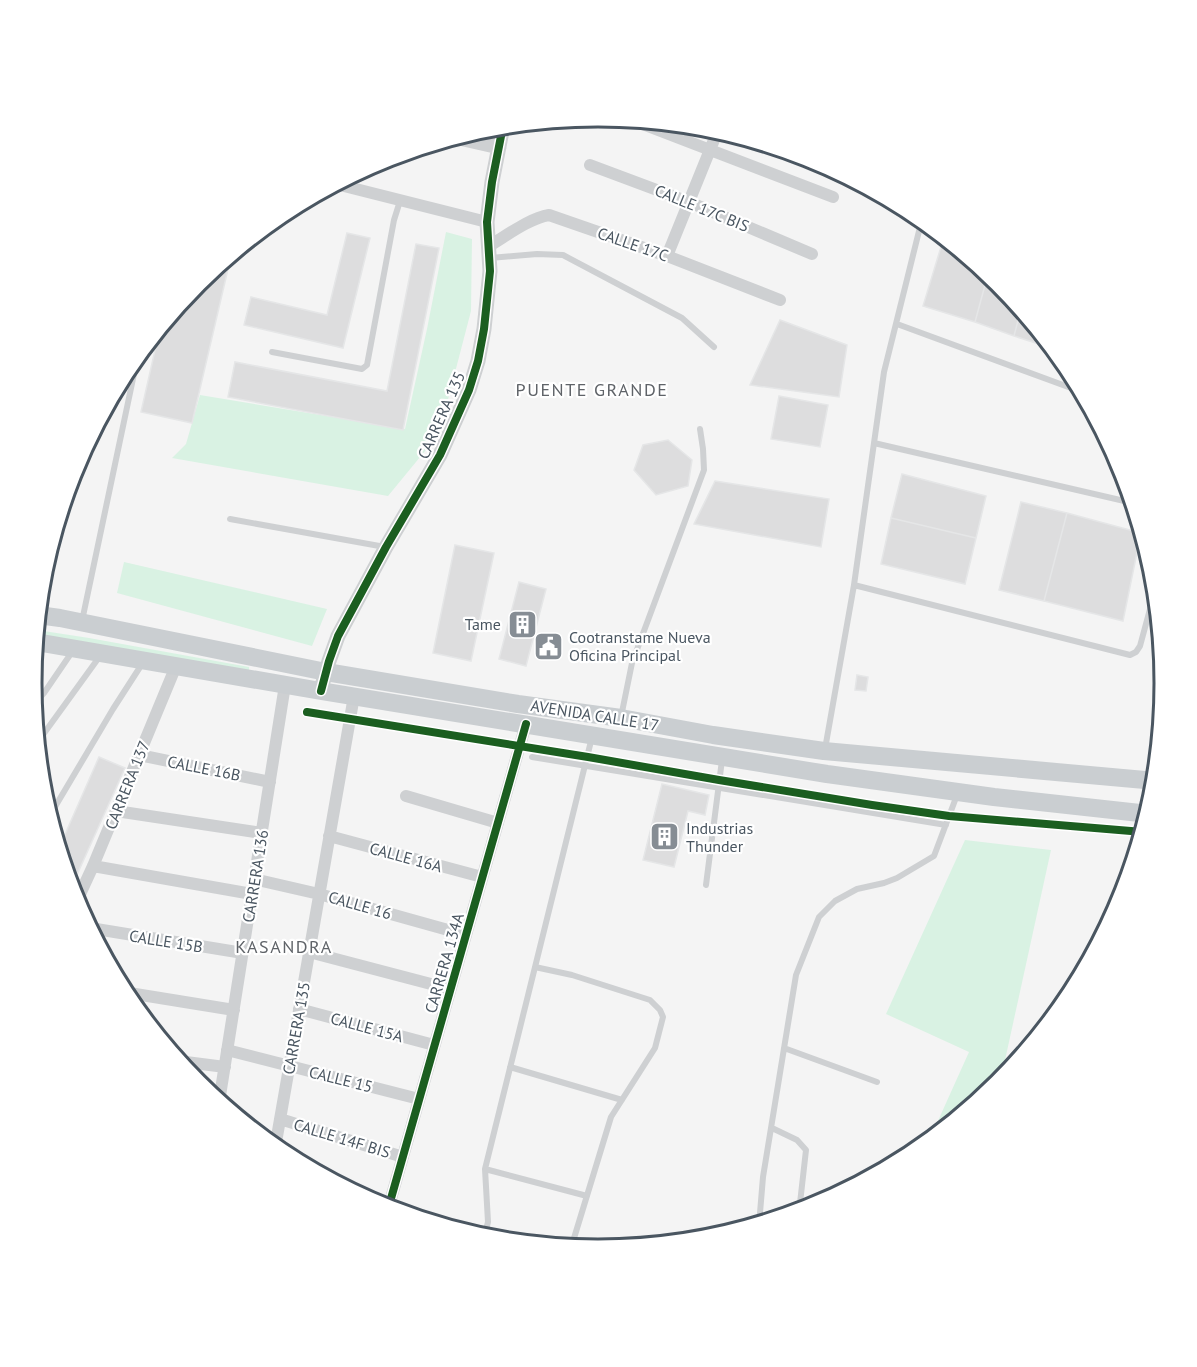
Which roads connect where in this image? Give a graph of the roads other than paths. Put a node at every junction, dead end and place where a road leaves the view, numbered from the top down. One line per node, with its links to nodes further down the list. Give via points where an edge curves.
1 (661, 131): 6 (street)
2 (501, 136): 5 (street, CARRERA 135)
3 (714, 140): 6 (street)
4 (475, 141): 5 (street)
5 (499, 147): 12 (street, CARRERA 135)
6 (710, 149): 9 (street); 11 (street)
7 (590, 165): 11 (street, CALLE 17C BIS)
8 (347, 187): 10 (street)
9 (833, 197)
10 (400, 201): 12 (street); 20 (lane, via 365,368)
11 (689, 202): 15 (street, CALLE 17C BIS); 16 (street)
12 (487, 222): 14 (street, CARRERA 135)
13 (920, 229): 18 (lane)
14 (489, 252): 16 (street, CALLE 17C, via 534,220 549,215); 19 (lane, via 562,255 682,318); 27 (street, CARRERA 135, via 481,344 469,390 440,455)
15 (812, 254)
16 (667, 256): 17 (street, CALLE 17C)
17 (780, 300)
18 (897, 324): 22 (lane); 24 (lane, via 884,372)
19 (714, 347)
20 (272, 352)
21 (133, 379): 31 (lane)
22 (1069, 387)
23 (700, 429): 42 (lane, via 704,470 633,663)
24 (874, 442): 25 (lane); 28 (lane)
25 (1123, 501)
26 (230, 519): 27 (lane)
27 (386, 547): 37 (street, CARRERA 135, via 338,636)
28 (854, 585): 29 (lane, via 1130,655 1140,646); 46 (lane)
29 (1150, 610)
30 (46, 616): 31 (main road, AVENIDA CALLE 17)
31 (82, 622): 37 (main road, AVENIDA CALLE 17)
32 (43, 643): 33 (main road, AVENIDA CALLE 17)
33 (74, 649): 34 (main road, AVENIDA CALLE 17); 40 (lane)
34 (102, 653): 35 (main road, AVENIDA CALLE 17); 44 (lane)
35 (144, 661): 36 (main road, AVENIDA CALLE 17); 56 (lane)
36 (176, 666): 38 (main road, AVENIDA CALLE 17); 47 (street, CARRERA 137)
37 (326, 672): 39 (street, CARRERA 135); 42 (main road, AVENIDA CALLE 17)
38 (285, 685): 39 (main road, AVENIDA CALLE 17); 52 (street, CARRERA 136)
39 (321, 691): 41 (main road, AVENIDA CALLE 17)
40 (42, 696)
41 (354, 696): 43 (main road, AVENIDA CALLE 17); 62 (street, CARRERA 135)
42 (621, 718): 46 (main road, AVENIDA CALLE 17)
43 (526, 724): 45 (main road, AVENIDA CALLE 17); 59 (street, CARRERA 134A)
44 (44, 734)
45 (593, 735): 48 (main road, AVENIDA CALLE 17); 50 (lane)
46 (824, 751): 51 (main road, AVENIDA CALLE 17)
47 (139, 755): 52 (street, CALLE 16B); 57 (street, CARRERA 137)
48 (722, 756): 53 (lane); 54 (main road, AVENIDA CALLE 17)
49 (532, 757): 50 (lane)
50 (585, 766): 53 (lane); 74 (lane)
51 (1146, 780)
52 (270, 782): 61 (street, CARRERA 136)
53 (718, 788): 60 (lane); 66 (lane)
54 (958, 793): 58 (main road, AVENIDA CALLE 17); 60 (lane)
55 (406, 796): 59 (street)
56 (56, 805)
57 (116, 811): 61 (street); 63 (street, CARRERA 137)
58 (1139, 813)
59 (498, 823): 64 (street, CARRERA 134A)
60 (946, 825): 80 (lane, via 934,856 897,878 857,889 835,901 819,917 796,975)
61 (262, 833): 65 (street, CARRERA 136)
62 (329, 836): 64 (street, CALLE 16A); 69 (street, CARRERA 135)
63 (93, 866): 67 (street, CARRERA 137); 68 (street)
64 (482, 877): 71 (street, CARRERA 134A)
65 (254, 879): 68 (street, CARRERA 136); 69 (street, CALLE 16)
66 (706, 885)
67 (82, 890)
68 (252, 894): 73 (street, CARRERA 136)
69 (319, 894): 71 (street, CALLE 16); 72 (street, CARRERA 135)
70 (99, 929): 73 (street, CALLE 15B)
71 (466, 935): 75 (street, CARRERA 134A)
72 (309, 952): 75 (street); 77 (street, CARRERA 135)
73 (243, 953): 78 (street, CARRERA 136)
74 (535, 968): 85 (lane); 89 (lane, via 572,975 650,1000 660,1010 663,1017 654,1048)
75 (450, 989): 79 (street, CARRERA 134A)
76 (137, 994): 78 (street)
77 (299, 1009): 79 (street, CALLE 15A); 83 (street, CARRERA 135)
78 (234, 1010): 81 (street, CARRERA 136)
79 (434, 1045): 88 (street, CARRERA 134A)
80 (784, 1048): 86 (lane); 91 (lane)
81 (227, 1050): 83 (street, CALLE 15); 84 (street, CARRERA 136)
82 (192, 1063): 84 (street)
83 (290, 1065): 88 (street, CALLE 15); 90 (street, CARRERA 135)
84 (225, 1067): 87 (street, CARRERA 136)
85 (510, 1067): 89 (lane); 94 (lane)
86 (878, 1082)
87 (221, 1092)
88 (419, 1099): 93 (street, CARRERA 134A)
89 (622, 1100): 95 (lane, via 611,1117)
90 (280, 1119): 92 (street, CARRERA 135); 93 (street, CALLE 14F BIS)
91 (772, 1128): 97 (lane, via 797,1140 806,1150); 98 (lane)
92 (277, 1137)
93 (403, 1157): 96 (street, CARRERA 134A)
94 (485, 1169): 95 (lane); 99 (lane)
95 (587, 1196): 100 (lane)
96 (391, 1200)
97 (800, 1202)
98 (760, 1216)
99 (486, 1228)
100 (574, 1239)

